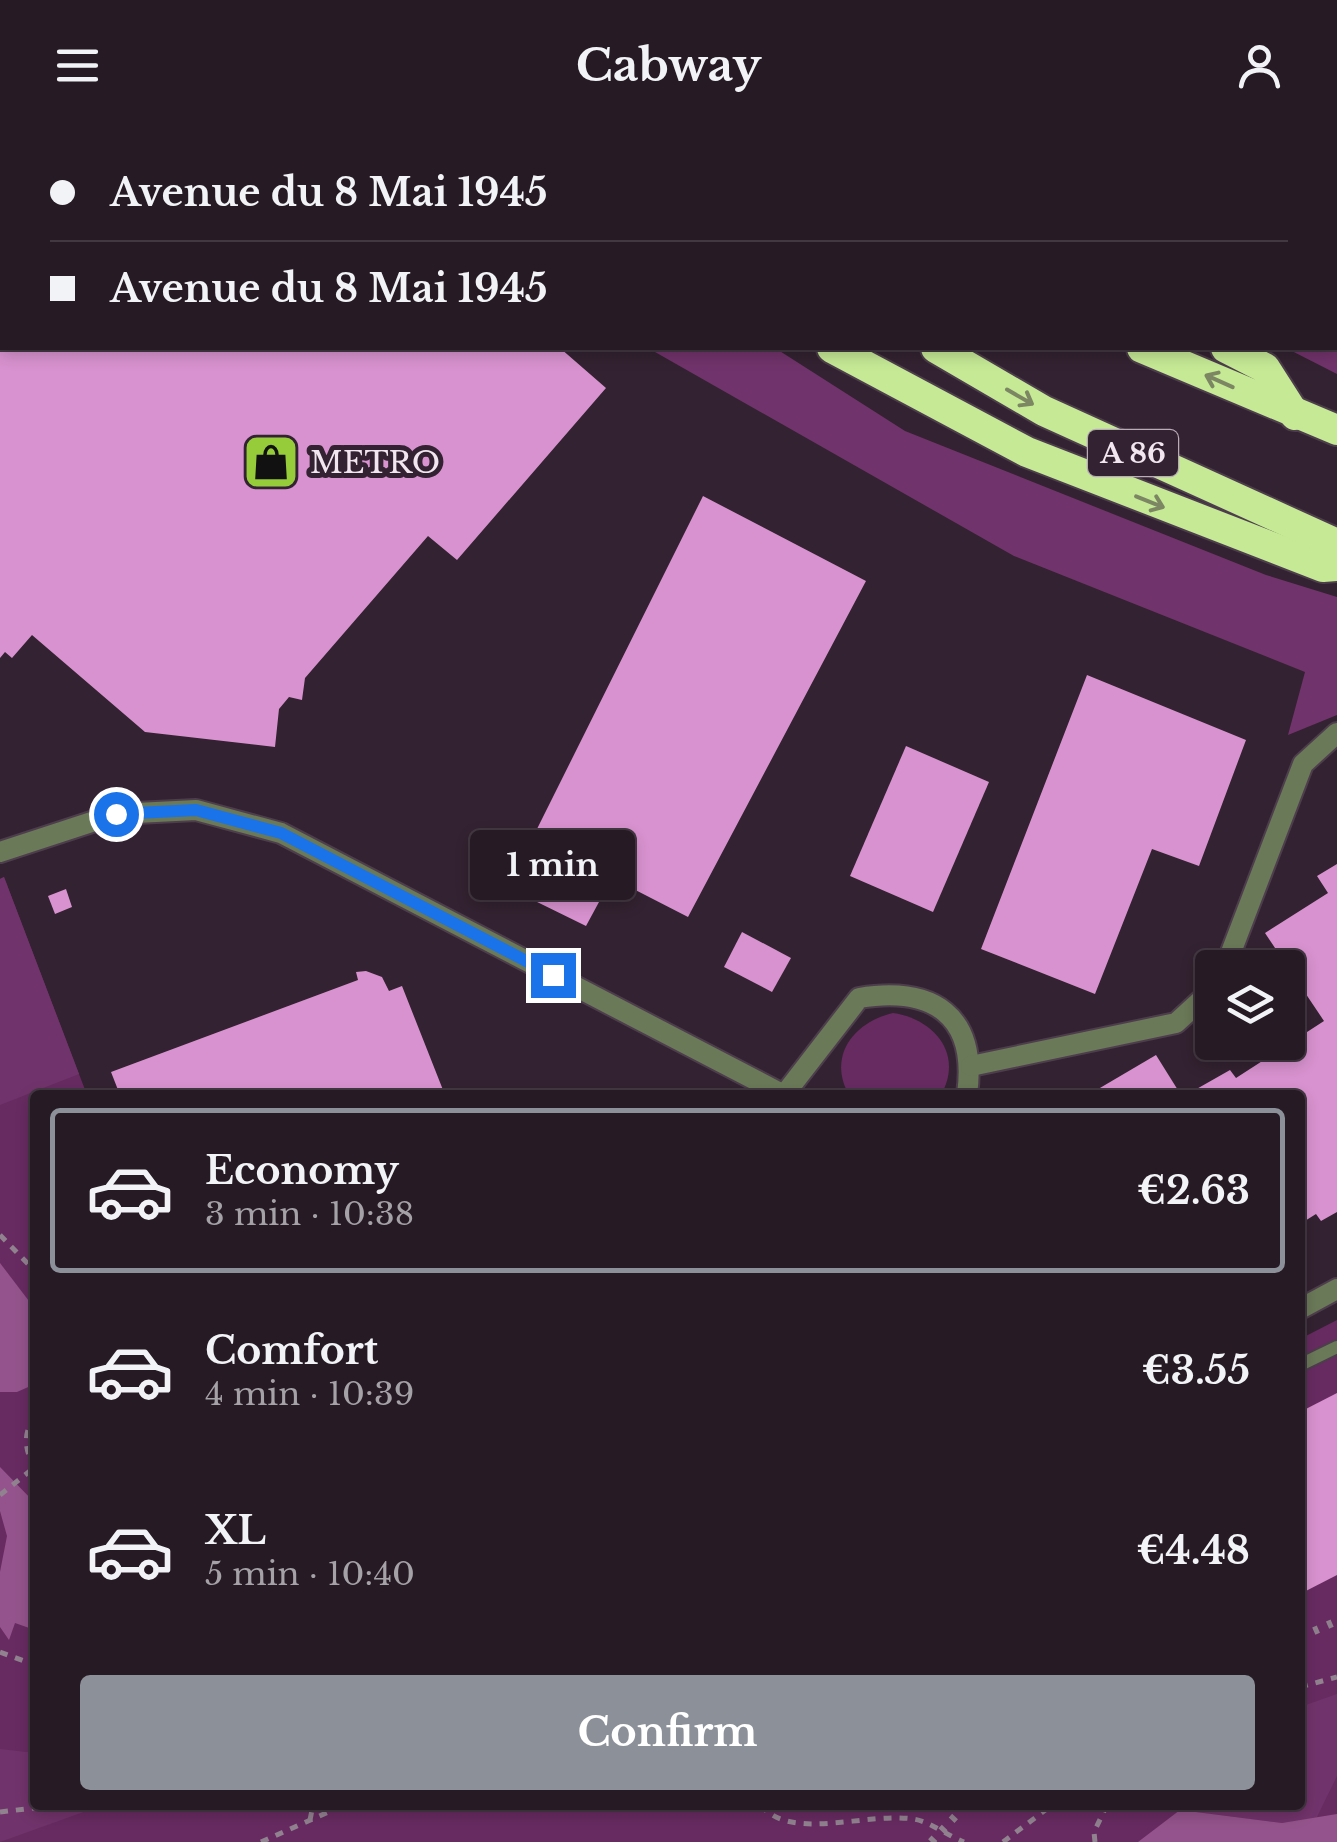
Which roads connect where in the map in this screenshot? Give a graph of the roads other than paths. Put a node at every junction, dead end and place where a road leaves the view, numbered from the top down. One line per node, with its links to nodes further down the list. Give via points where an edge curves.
1 (836, 350): 8 (highway, one-way to 8, via 1027,452 1323,567)
2 (939, 350): 7 (highway, A 86, one-way to 7, via 1044,411)
3 (1147, 350): 5 (highway, one-way to 3)
4 (1230, 350): 5 (highway, via 1265,368)
5 (1296, 415): 6 (highway)
6 (1337, 430)
7 (1337, 544)
8 (1337, 566)
9 (1337, 732): 11 (street, via 1302,764)
10 (0, 852): 14 (street, via 116,814 196,810 281,833)
11 (1232, 950)
12 (1195, 1006): 13 (street, via 1176,1023)
13 (971, 1066): 15 (street, via 964,1031 929,999 895,992 859,998); 16 (street)
14 (774, 1090)
15 (788, 1090)
16 (968, 1090)
17 (1337, 1290): 18 (street)
18 (1305, 1306)
19 (1337, 1346): 20 (lane)
20 (1305, 1362)

